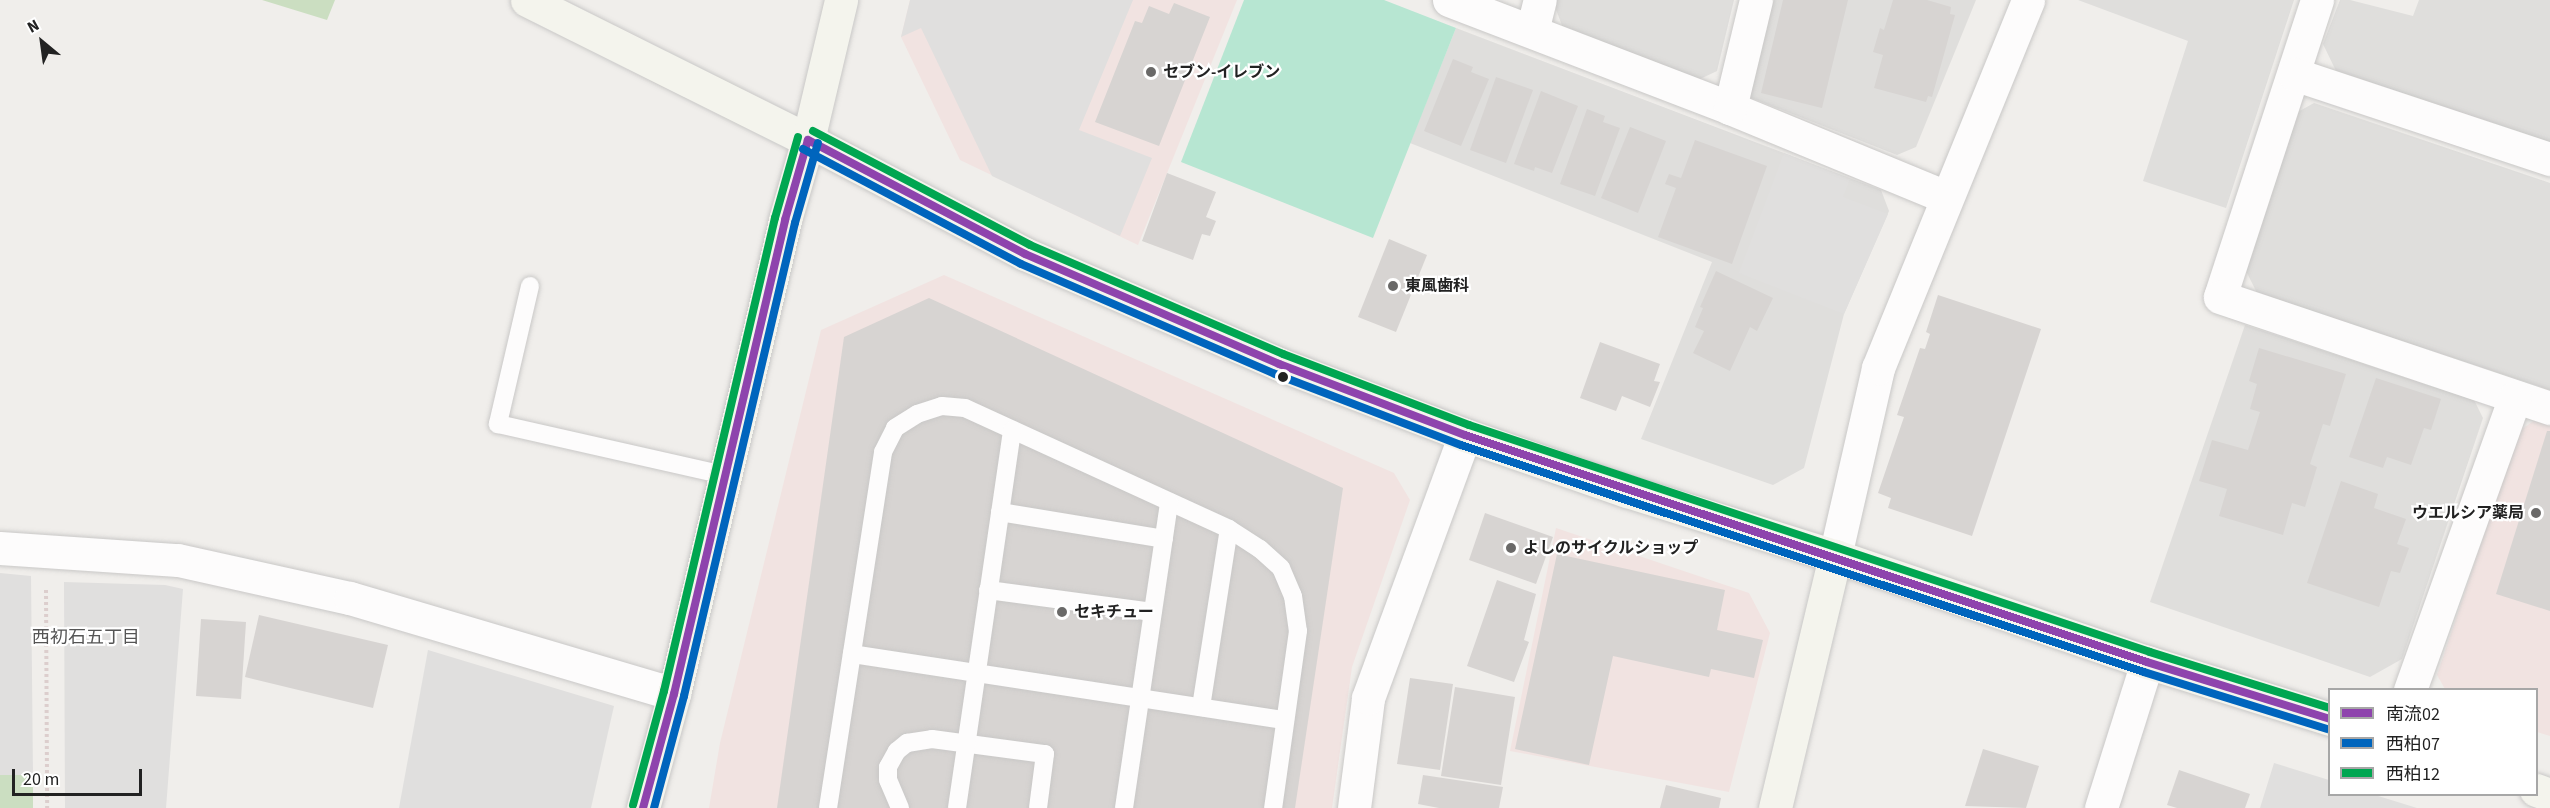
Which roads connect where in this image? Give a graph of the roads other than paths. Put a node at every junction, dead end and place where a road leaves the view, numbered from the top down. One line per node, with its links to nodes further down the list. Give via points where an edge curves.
1 (527, 0): 11 (street)
2 (841, 0): 11 (street)
3 (1449, 0): 8 (street)
4 (1540, 0): 8 (street)
5 (1756, 0): 10 (street)
6 (2028, 0): 13 (street)
7 (2317, 0): 9 (street)
8 (1532, 31): 10 (street)
9 (2294, 74): 12 (street); 15 (street, via 2220,297)
10 (1730, 108): 13 (street)
11 (808, 141): 18 (street, via 1025,254 1279,364); 19 (street, via 785,220)
12 (2550, 159)
13 (1946, 197): 25 (street, via 1878,368)
14 (531, 286): 19 (lane, via 498,424)
15 (2515, 397): 16 (street); 31 (street)
16 (2550, 408)
17 (1012, 430): 20 (lane); 21 (lane); 28 (lane, via 965,408 942,406 917,414 896,428 883,452)
18 (1465, 435): 25 (street); 46 (street, via 1368,698)
19 (725, 475): 32 (street)
20 (1169, 502): 22 (lane); 23 (lane)
21 (1000, 512): 23 (lane); 26 (lane)
22 (1229, 529): 34 (lane); 36 (lane, via 1281,568 1293,596 1298,631)
23 (1164, 539): 27 (lane)
24 (0, 548): 32 (street, via 178,560 350,598)
25 (1835, 556): 29 (street); 47 (street)
26 (988, 590): 27 (lane); 30 (lane)
27 (1153, 612): 33 (lane)
28 (852, 654): 30 (lane); 40 (lane)
29 (2147, 662): 35 (street); 48 (street)
30 (977, 673): 33 (lane); 37 (lane)
31 (2411, 688)
32 (674, 694): 39 (street)
33 (1140, 698): 34 (lane); 44 (lane)
34 (1201, 707): 36 (lane)
35 (2328, 718)
36 (1285, 720): 45 (lane)
37 (966, 743): 41 (lane, via 918,739 897,751 888,767 888,780); 42 (lane); 43 (lane, via 1045,754)
38 (2550, 795): 49 (street)
39 (643, 808)
40 (828, 808)
41 (900, 808)
42 (957, 808)
43 (1038, 808)
44 (1124, 808)
45 (1273, 808)
46 (1354, 808)
47 (1775, 808)
48 (2101, 808)
49 (2545, 808)

